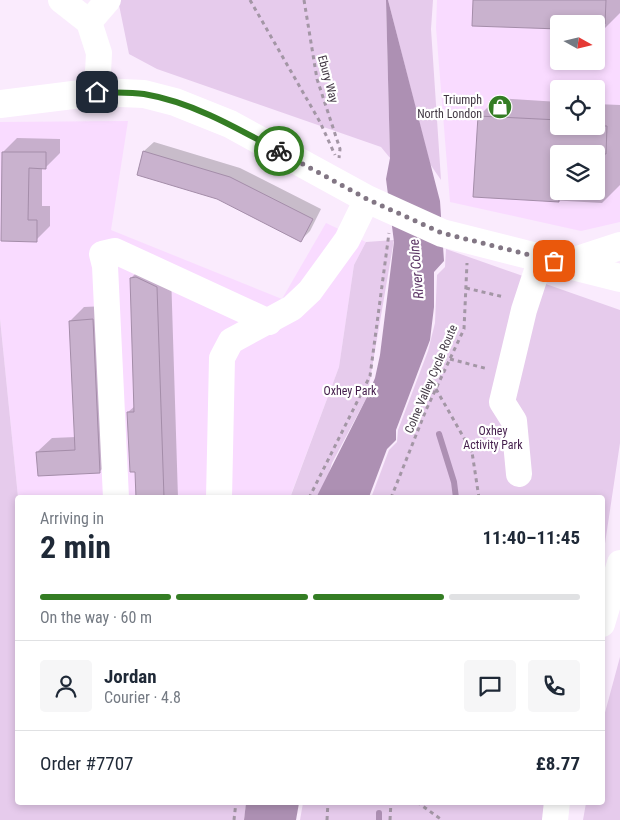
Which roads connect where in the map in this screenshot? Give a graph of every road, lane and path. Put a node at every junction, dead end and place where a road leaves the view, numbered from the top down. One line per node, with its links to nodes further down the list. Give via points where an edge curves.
1 (61, 0): 5 (street)
2 (108, 0): 5 (street)
3 (250, 0): 4 (path, Ebury Way, via 320,122 338,162 340,149 317,80)
4 (304, 0)
5 (89, 22): 6 (street, via 99,53)
6 (97, 92): 7 (main road); 8 (main road, via 144,94 175,102 230,124)
7 (0, 104)
8 (378, 205): 11 (main road, via 442,233); 14 (street, via 347,240 310,291 292,308); 23 (path, via 380,309 370,376)
9 (620, 246): 12 (main road)
10 (468, 256): 15 (path, Colne Valley Cycle Route, via 464,329)
11 (541, 258): 12 (main road); 16 (street)
12 (568, 263): 13 (main road)
13 (620, 278)
14 (269, 322): 21 (street, via 115,251 102,254); 22 (street, via 231,341 222,358)
15 (450, 359): 16 (path); 17 (path, Colne Valley Cycle Route)
16 (508, 374): 18 (street)
17 (436, 389): 19 (path); 24 (path, Colne Valley Cycle Route)
18 (502, 402): 19 (path); 20 (street, via 514,421)
19 (472, 452): 25 (path)
20 (519, 474)
21 (116, 495)
22 (219, 495)
23 (310, 495)
24 (392, 495)
25 (479, 495)
26 (620, 563): 27 (street)
27 (605, 614)
28 (236, 805): 33 (path)
29 (328, 805): 34 (path)
30 (391, 805): 35 (path)
31 (421, 805): 36 (path)
32 (558, 805): 37 (street)
33 (234, 820)
34 (326, 820)
35 (390, 820)
36 (442, 820)
37 (555, 820)

